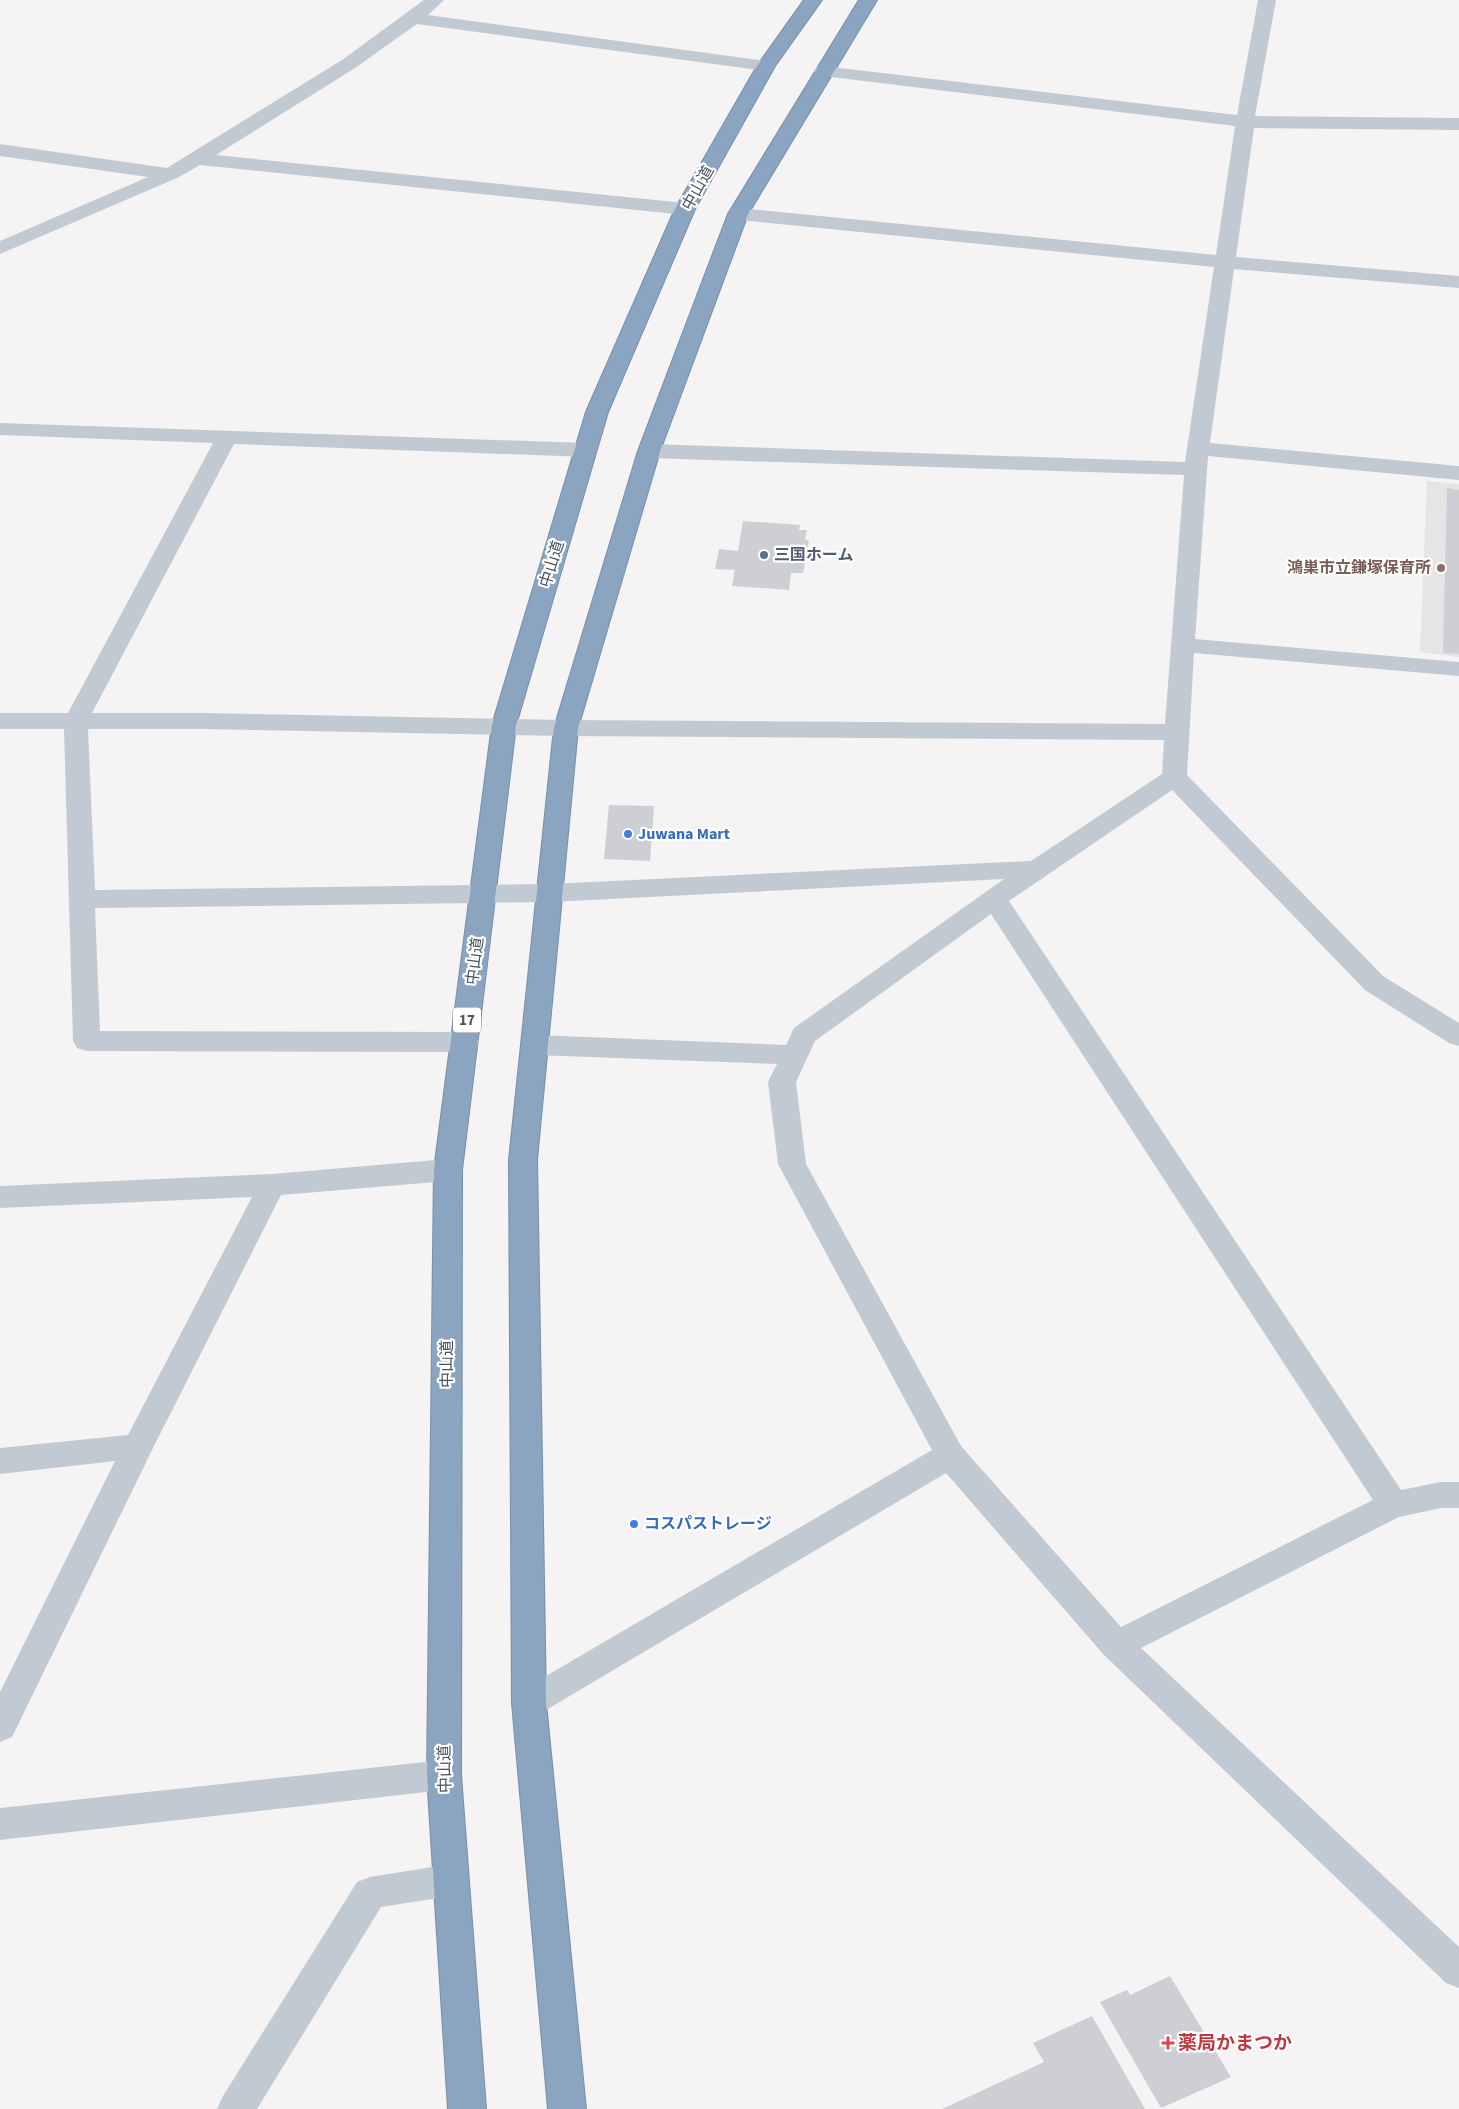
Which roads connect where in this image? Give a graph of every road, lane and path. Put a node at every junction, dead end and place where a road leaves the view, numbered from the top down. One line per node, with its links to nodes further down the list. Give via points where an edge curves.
1 (435, 0): 5 (street)
2 (813, 0): 6 (highway, 中山道 / 17)
3 (868, 0): 7 (highway)
4 (1266, 0): 8 (street)
5 (414, 18): 6 (street); 11 (street, via 361,56)
6 (766, 66): 13 (highway, 中山道 / 17)
7 (823, 71): 8 (street); 14 (highway)
8 (1245, 122): 9 (street); 16 (street)
9 (1459, 124)
10 (0, 150): 12 (street)
11 (197, 159): 12 (street); 13 (street)
12 (170, 174): 15 (street)
13 (685, 209): 20 (highway, 中山道 / 17, via 597,412)
14 (738, 214): 16 (street); 21 (highway)
15 (0, 248)
16 (1225, 262): 17 (street); 22 (street)
17 (1459, 282)
18 (0, 429): 19 (street)
19 (227, 437): 20 (street); 27 (street)
20 (586, 450): 28 (highway, 中山道 / 17)
21 (649, 451): 22 (street); 29 (highway)
22 (1197, 459): 23 (street); 24 (street)
23 (1459, 473)
24 (1184, 645): 25 (street); 30 (street)
25 (1459, 669)
26 (0, 721): 27 (street)
27 (76, 721): 28 (street); 36 (street)
28 (504, 725): 29 (street); 34 (highway, 中山道 / 17)
29 (566, 728): 30 (street); 33 (highway)
30 (1177, 732): 31 (street)
31 (1174, 777): 32 (street); 37 (street, via 1374,983)
32 (1037, 869): 33 (street); 35 (street)
33 (550, 893): 34 (street); 39 (highway)
34 (483, 895): 36 (street); 38 (highway, 中山道 / 17)
35 (994, 898): 40 (street, via 804,1034); 48 (street)
36 (82, 899): 38 (street, via 87,1041)
37 (1459, 1036)
38 (465, 1042): 41 (highway, 中山道 / 17)
39 (535, 1044): 40 (street); 50 (highway, via 523,1160)
40 (794, 1055): 45 (street, via 782,1082 792,1164)
41 (448, 1170): 42 (street); 52 (highway, 中山道 / 17)
42 (272, 1185): 43 (street); 44 (street)
43 (0, 1197)
44 (138, 1446): 46 (street); 51 (street)
45 (950, 1455): 49 (street); 50 (street)
46 (0, 1461)
47 (1459, 1495): 48 (street, via 1441,1495)
48 (1393, 1505): 49 (street)
49 (1116, 1645): 55 (street)
50 (529, 1703): 58 (highway)
51 (0, 1727)
52 (444, 1776): 53 (street); 54 (highway, 中山道 / 17)
53 (0, 1824)
54 (451, 1880): 56 (street, via 370,1893); 57 (highway, 中山道 / 17)
55 (1459, 1971)
56 (236, 2109)
57 (467, 2109)
58 (567, 2109)

